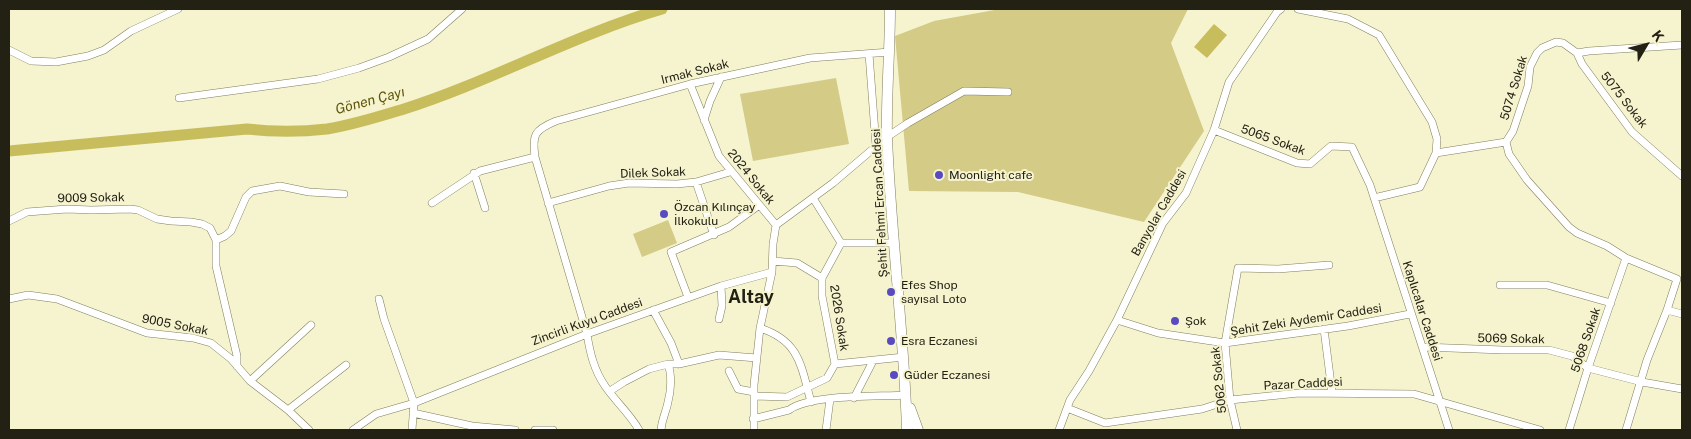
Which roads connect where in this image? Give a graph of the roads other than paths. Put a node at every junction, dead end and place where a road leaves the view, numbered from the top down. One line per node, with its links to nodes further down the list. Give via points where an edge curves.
1 (178, 9): 7 (street, via 88,56 56,62 30,61)
2 (462, 9): 14 (street, via 428,39 359,68 318,78)
3 (890, 9): 8 (main road, Şehit Fehmi Ercan Caddesi)
4 (1281, 9): 16 (street, Banyolar Caddesi, via 1229,82)
5 (1298, 9): 20 (street, via 1348,19 1379,35 1432,122 1437,139)
6 (1682, 45): 9 (street)
7 (9, 50)
8 (890, 52): 10 (street, Irmak Sokak); 17 (main road, Şehit Fehmi Ercan Caddesi)
9 (1577, 53): 18 (street, 5074 Sokak, via 1556,42 1537,53 1530,67 1528,86 1513,131); 24 (street, 5075 Sokak, via 1632,132)
10 (869, 54): 11 (street, Irmak Sokak, via 810,58); 19 (street)
11 (721, 77): 12 (street, Irmak Sokak); 15 (street)
12 (690, 84): 15 (street, 2024 Sokak); 21 (street, Irmak Sokak, via 546,125 533,139)
13 (1008, 92): 17 (street, via 964,91)
14 (179, 98)
15 (704, 120): 22 (street, 2024 Sokak, via 719,156)
16 (1214, 130): 28 (street, 5065 Sokak, via 1297,163 1310,164 1331,146 1352,147); 55 (street, Banyolar Caddesi, via 1186,193 1163,223)
17 (887, 136): 19 (street); 38 (main road, Şehit Fehmi Ercan Caddesi)
18 (1506, 142): 20 (street); 39 (street, via 1509,154 1527,180 1568,227)
19 (876, 146): 27 (street)
20 (1436, 153): 28 (street, via 1420,187)
21 (535, 158): 23 (street); 30 (street, Irmak Sokak)
22 (730, 172): 25 (street, Dilek Sokak); 31 (street, 2024 Sokak)
23 (474, 173): 29 (street); 32 (street)
24 (1682, 176)
25 (696, 182): 30 (street, Dilek Sokak, via 629,183); 35 (street)
26 (344, 194): 36 (street, via 280,186 252,191 246,197 231,231)
27 (813, 198): 34 (street); 37 (street)
28 (1374, 198): 52 (street, Kaplıcalar Caddesi)
29 (432, 203)
30 (548, 203): 59 (street, Irmak Sokak)
31 (758, 206): 34 (street, 2024 Sokak); 35 (street)
32 (486, 208)
33 (9, 221): 36 (street, 9009 Sokak, via 27,212 130,209 163,220 202,224 210,228)
34 (776, 225): 40 (street)
35 (714, 235): 46 (street, via 671,252)
36 (216, 240): 69 (street, via 216,266 238,356)
37 (841, 243): 38 (street); 43 (street, 2026 Sokak)
38 (894, 243): 62 (main road, Şehit Fehmi Ercan Caddesi)
39 (1626, 258): 49 (street, 5068 Sokak); 51 (street, via 1676,279)
40 (773, 261): 42 (street); 43 (street, via 797,263)
41 (1329, 264): 60 (street, 5062 Sokak, via 1278,269 1238,268)
42 (772, 272): 45 (street, Zincirli Kuyu Caddesi); 57 (street)
43 (822, 278): 67 (street, 2026 Sokak, via 822,296)
44 (1500, 285): 49 (street, via 1547,285)
45 (721, 286): 46 (street, Zincirli Kuyu Caddesi); 54 (street)
46 (688, 298): 50 (street, Zincirli Kuyu Caddesi)
47 (9, 299): 69 (street, 9005 Sokak, via 28,295 57,299 147,333 204,340 222,350)
48 (379, 299): 85 (street)
49 (1611, 304): 70 (street, 5068 Sokak)
50 (653, 310): 59 (street, Zincirli Kuyu Caddesi); 66 (street)
51 (1667, 310): 53 (street); 73 (street)
52 (1410, 314): 58 (street, Şehit Zeki Aydemir Caddesi); 61 (street, Kaplıcalar Caddesi)
53 (1682, 314)
54 (719, 318)
55 (1117, 320): 60 (street, Şehit Zeki Aydemir Caddesi, via 1172,336); 86 (street, Banyolar Caddesi)
56 (311, 325): 72 (street)
57 (760, 328): 63 (street); 74 (street, via 776,334 793,348)
58 (1324, 329): 60 (street, Şehit Zeki Aydemir Caddesi); 77 (street)
59 (587, 334): 76 (street, Irmak Sokak, via 592,360); 85 (street, Zincirli Kuyu Caddesi)
60 (1225, 343): 82 (street, 5062 Sokak)
61 (1422, 347): 70 (street, 5069 Sokak, via 1549,350 1572,356); 83 (street, Kaplıcalar Caddesi)
62 (904, 357): 64 (street); 79 (main road, Şehit Fehmi Ercan Caddesi)
63 (757, 358): 66 (street, via 719,355); 78 (street)
64 (873, 361): 67 (street); 80 (street)
65 (668, 364): 66 (street); 76 (street, via 650,369); 99 (street, via 668,402)
66 (679, 364)
67 (835, 364): 74 (street, via 827,378)
68 (346, 365): 87 (street)
69 (237, 366): 72 (street, 9005 Sokak)
70 (1588, 368): 73 (street, 5069 Sokak); 108 (street, 5068 Sokak)
71 (729, 371): 78 (street, via 738,389)
72 (250, 381): 87 (street, 9005 Sokak)
73 (1642, 382): 75 (street, 5069 Sokak); 109 (street)
74 (806, 386): 78 (street, via 787,397); 84 (street)
75 (1682, 389)
76 (610, 391): 98 (street, Irmak Sokak)
77 (1332, 392): 82 (street, Pazar Caddesi); 83 (street, Pazar Caddesi, via 1414,394)
78 (754, 394): 89 (street)
79 (906, 396): 80 (street); 102 (main road, Şehit Fehmi Ercan Caddesi); 103 (main road, Şehit Fehmi Ercan Caddesi)
80 (854, 398): 81 (street)
81 (830, 399): 84 (street); 101 (street)
82 (1230, 400): 90 (street, Pazar Caddesi, via 1202,409); 105 (street, 5062 Sokak)
83 (1440, 401): 106 (street, Kaplıcalar Caddesi); 107 (street, Pazar Caddesi)
84 (810, 402): 89 (street)
85 (414, 403): 88 (street); 93 (street, Zincirli Kuyu Caddesi, via 376,414)
86 (1067, 408): 90 (street, Pazar Caddesi); 104 (street, Banyolar Caddesi)
87 (288, 410): 92 (street, 9005 Sokak)
88 (414, 413): 91 (street); 94 (street)
89 (753, 418): 100 (street)
90 (1105, 427)
91 (464, 428): 95 (street)
92 (309, 430)
93 (352, 430)
94 (412, 430)
95 (515, 430)
96 (535, 430): 97 (street)
97 (553, 430)
98 (639, 430)
99 (662, 430)
100 (754, 430)
101 (826, 430)
102 (907, 430)
103 (918, 430)
104 (1059, 430)
105 (1237, 430)
106 (1449, 430)
107 (1540, 430)
108 (1569, 430)
109 (1626, 430)

